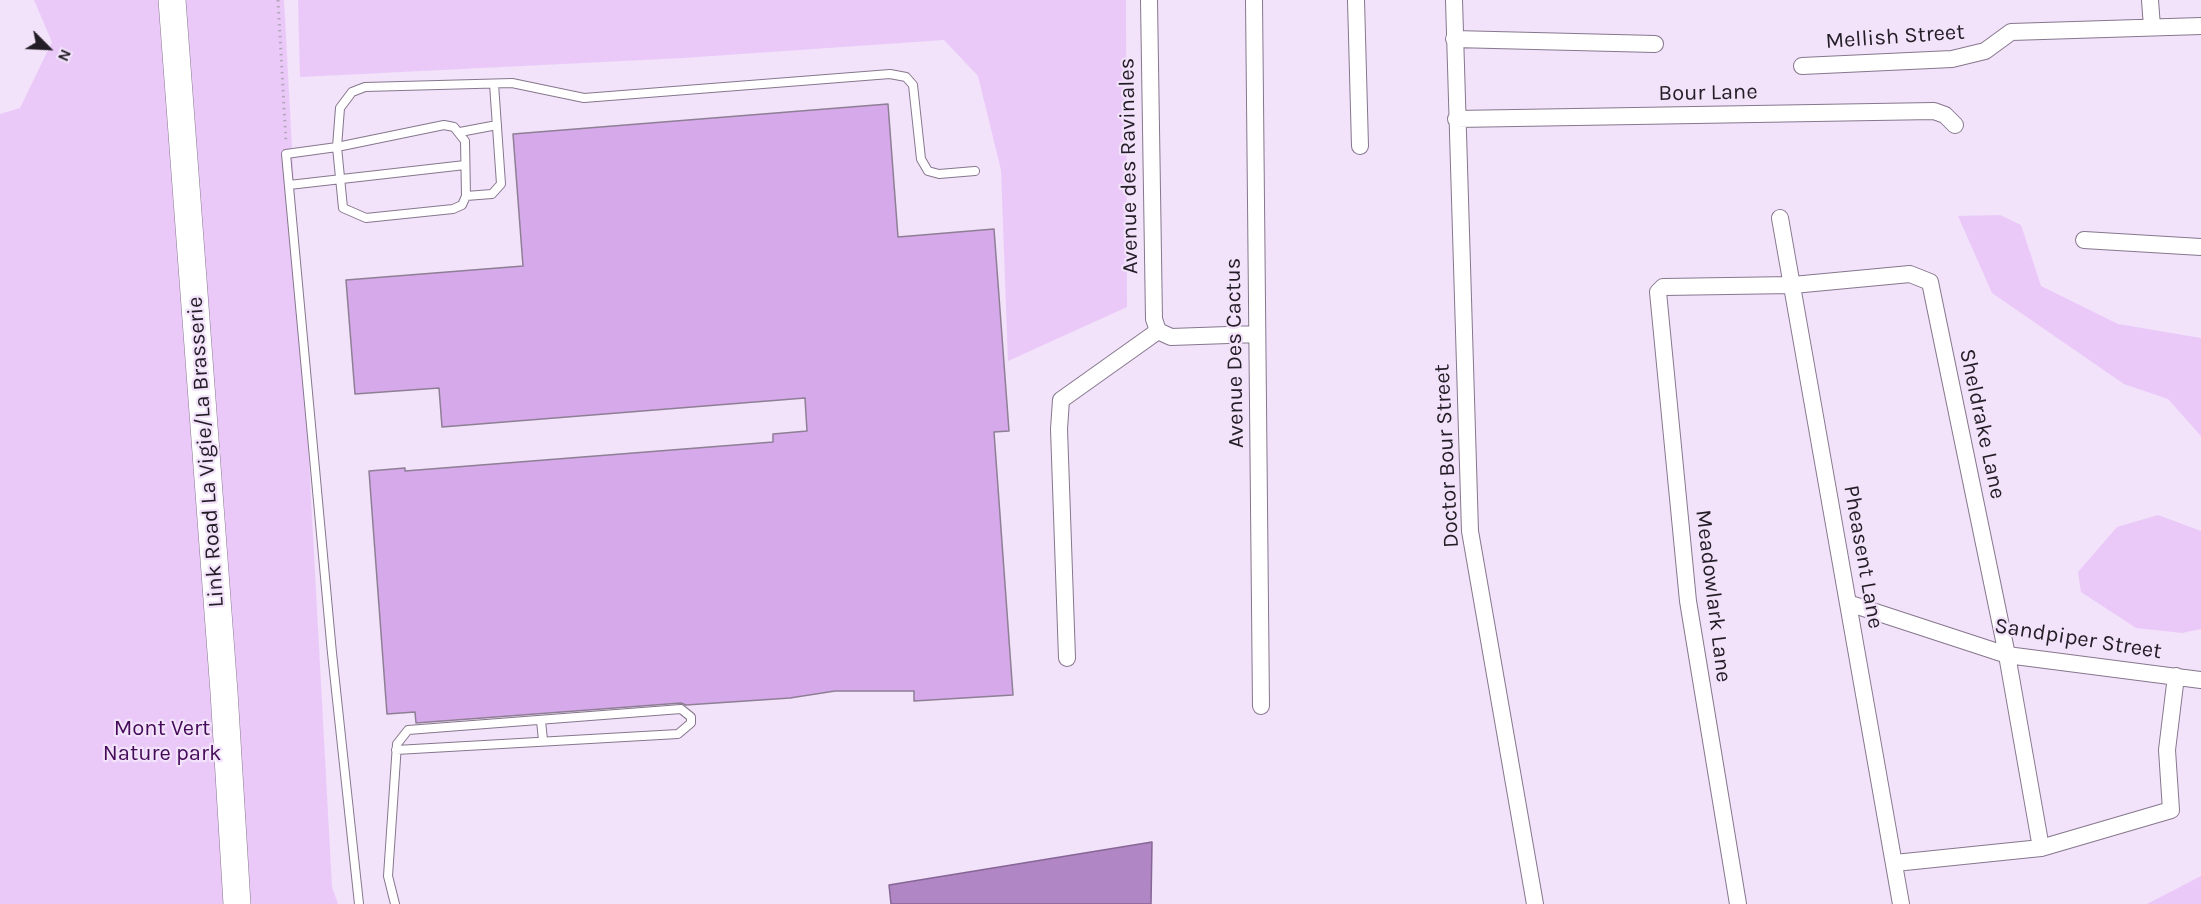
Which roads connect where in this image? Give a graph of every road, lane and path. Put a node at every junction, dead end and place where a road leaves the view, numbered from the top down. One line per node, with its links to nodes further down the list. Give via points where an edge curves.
1 (172, 0): 44 (main road, Link Road La Vigie/La Brasserie)
2 (278, 0): 20 (path)
3 (1149, 0): 31 (street, Avenue des Ravinales, via 1154,319)
4 (1254, 0): 32 (street, Avenue Des Cactus)
5 (1356, 0): 18 (street)
6 (1454, 0): 10 (street, Doctor Bour Street)
7 (2150, 0): 9 (street)
8 (2201, 26): 9 (street, Mellish Street)
9 (2151, 27): 12 (street, Mellish Street, via 2011,32 1985,51 1952,59)
10 (1454, 39): 11 (street); 14 (street, Doctor Bour Street)
11 (1655, 44)
12 (1802, 66)
13 (494, 84): 15 (lane); 19 (lane, via 365,87 352,92 340,108); 22 (lane, via 512,83 584,98 890,74 906,77 914,85 921,159 928,171)
14 (1456, 119): 16 (street, Bour Lane, via 1934,111); 47 (street, Doctor Bour Street, via 1470,531)
15 (497, 125): 17 (lane); 25 (lane, via 501,184 492,194)
16 (1955, 125)
17 (460, 132): 19 (lane, via 444,125); 21 (lane, via 465,141)
18 (1360, 146)
19 (337, 147): 20 (lane); 23 (lane)
20 (286, 154): 24 (lane)
21 (465, 165): 23 (lane); 25 (lane)
22 (975, 171)
23 (339, 177): 24 (lane); 25 (lane, via 343,208 366,218 453,210 462,205)
24 (289, 185): 45 (lane, via 332,653)
25 (466, 196)
26 (1780, 218): 29 (street, Pheasent Lane)
27 (2084, 240): 28 (street)
28 (2201, 247)
29 (1793, 285): 30 (street, Sheldrake Lane, via 1663,287); 33 (street, Pheasent Lane); 34 (street, Sheldrake Lane, via 1910,274 1930,282)
30 (1658, 292): 48 (street, Meadowlark Lane, via 1688,601)
31 (1158, 331): 32 (street, via 1171,336); 35 (street, via 1061,400)
32 (1257, 334): 38 (street, Avenue Des Cactus)
33 (1848, 603): 34 (street, Sandpiper Street); 43 (street, Pheasent Lane)
34 (2007, 656): 36 (street, Sandpiper Street); 42 (street, Sheldrake Lane)
35 (1067, 658)
36 (2176, 676): 37 (street, Sandpiper Street); 42 (street, via 2167,750 2171,810)
37 (2201, 680)
38 (1261, 706)
39 (541, 721): 40 (lane); 40 (lane, via 681,709 691,717 691,723 678,734); 41 (lane, via 408,730)
40 (543, 740): 41 (lane)
41 (396, 750): 46 (lane, via 388,876)
42 (2041, 848): 43 (street)
43 (1895, 863): 49 (street, Pheasent Lane)
44 (237, 904)
45 (360, 904)
46 (395, 904)
47 (1535, 904)
48 (1738, 904)
49 (1901, 904)

